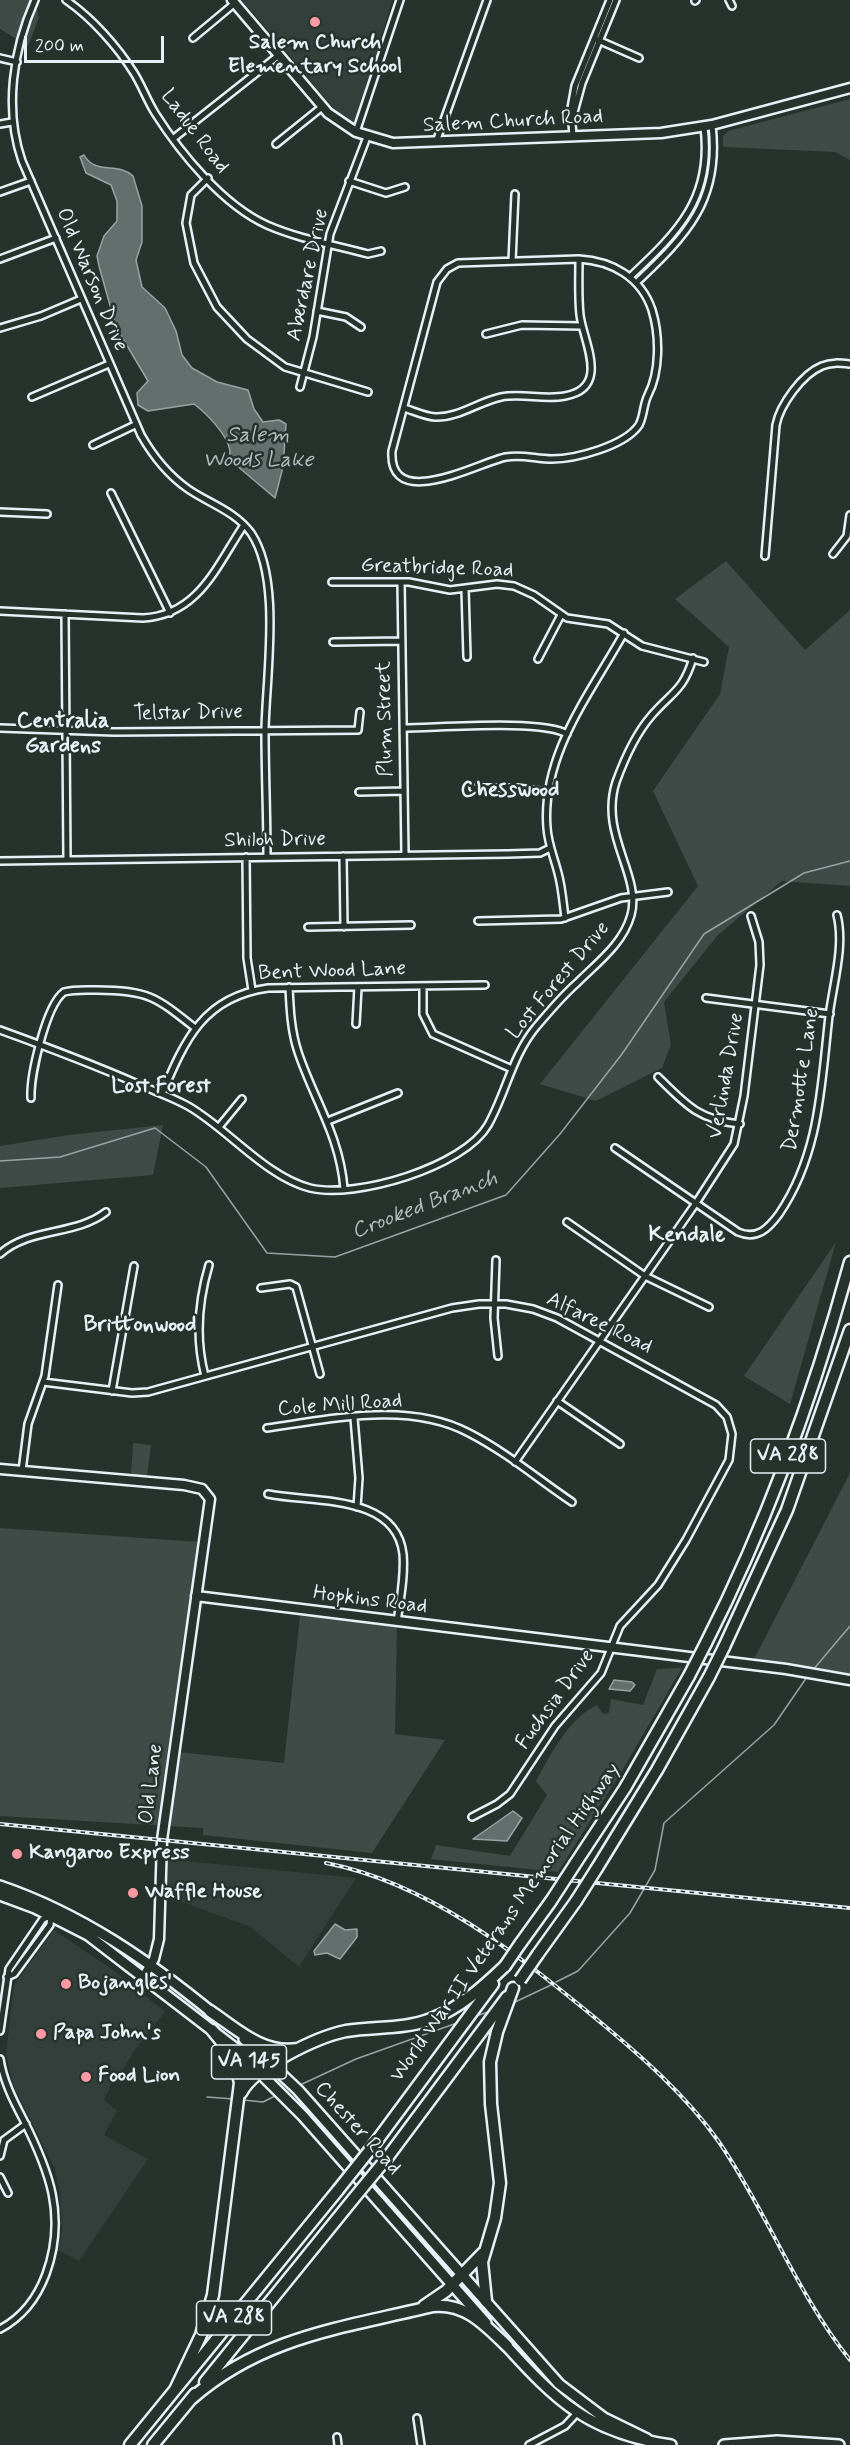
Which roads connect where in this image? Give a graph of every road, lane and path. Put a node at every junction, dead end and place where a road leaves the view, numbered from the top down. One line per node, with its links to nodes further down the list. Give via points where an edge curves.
1 (35, 0): 13 (street, Old Warson Drive)
2 (66, 0): 22 (street, Ladue Road, via 89,18 120,55)
3 (400, 0): 19 (street)
4 (487, 0): 23 (street)
5 (610, 0): 9 (street)
6 (616, 0): 9 (street)
7 (233, 1): 8 (street); 10 (main road, Salem Church Road)
8 (193, 38)
9 (597, 40): 12 (street); 21 (street, via 574,86)
10 (279, 55): 15 (main road, Salem Church Road); 22 (street)
11 (0, 58): 13 (street)
12 (639, 58)
13 (17, 62): 16 (street, Old Warson Drive)
14 (850, 88): 18 (main road, Salem Church Road)
15 (322, 107): 19 (main road, Salem Church Road); 24 (street)
16 (12, 122): 17 (street); 26 (street, Old Warson Drive)
17 (0, 124)
18 (708, 126): 21 (main road, Salem Church Road, via 661,133); 31 (street, via 703,180); 32 (street, via 714,152 710,184 701,208)
19 (356, 132): 20 (main road, Salem Church Road)
20 (367, 137): 23 (main road, Salem Church Road, via 393,143); 27 (street, Aberdare Drive)
21 (573, 137): 23 (main road, Salem Church Road)
22 (174, 138): 25 (street, Ladue Road)
23 (436, 143)
24 (276, 144)
25 (208, 178): 34 (street, Ladue Road, via 228,200 258,220); 49 (street, via 191,195 186,215 191,252 201,279 217,307 247,339 281,366)
26 (31, 181): 29 (street); 33 (street, Old Warson Drive)
27 (349, 181): 28 (street, via 386,193); 34 (street, Aberdare Drive)
28 (405, 188)
29 (0, 192)
30 (514, 194): 38 (street)
31 (676, 231): 32 (street); 39 (street)
32 (683, 236): 40 (street)
33 (56, 238): 36 (street); 41 (street, Old Warson Drive)
34 (328, 243): 35 (street, Ladue Road, via 368,254); 42 (street, Aberdare Drive)
35 (381, 251)
36 (0, 259)
37 (579, 259): 38 (street); 39 (street, via 607,264); 43 (street)
38 (512, 261): 53 (street, via 458,263 443,273 437,282)
39 (630, 277): 40 (street)
40 (636, 283): 53 (street, via 655,321 656,377 640,423 621,441 562,459 504,457 455,476 419,481 400,474 392,461)
41 (81, 298): 45 (street, via 33,319); 47 (street, Old Warson Drive)
42 (317, 311): 44 (street, via 346,317); 49 (street, Aberdare Drive)
43 (582, 326): 46 (street, via 522,325); 53 (street, via 591,354 591,372 586,384 571,395 505,397 443,417)
44 (362, 327)
45 (0, 328)
46 (486, 334)
47 (109, 364): 52 (street); 54 (street, Old Warson Drive)
48 (850, 364): 62 (street, via 816,368 780,411)
49 (304, 375): 50 (street, Aberdare Drive); 51 (street)
50 (300, 387)
51 (368, 392)
52 (32, 397)
53 (404, 408)
54 (135, 426): 55 (street); 60 (street, Old Warson Drive, via 170,474)
55 (93, 445)
56 (111, 493): 67 (street)
57 (0, 512): 58 (street)
58 (47, 514)
59 (850, 514): 61 (street, via 847,536)
60 (244, 525): 67 (street, via 199,594); 80 (street, via 260,549 267,579)
61 (833, 554)
62 (765, 556)
63 (332, 582): 64 (street, Greatbridge Road)
64 (401, 582): 65 (street, Greatbridge Road); 71 (street, Plum Street)
65 (465, 589): 69 (street, Greatbridge Road, via 497,584 514,586); 73 (street)
66 (0, 610): 68 (street)
67 (170, 613): 68 (street, via 144,618)
68 (65, 614): 81 (street)
69 (561, 615): 70 (street, Greatbridge Road, via 608,624); 75 (street)
70 (624, 633): 74 (street, Greatbridge Road, via 650,648); 82 (street)
71 (402, 641): 72 (street); 79 (street, Plum Street)
72 (333, 642)
73 (467, 657)
74 (693, 658): 76 (street, Greatbridge Road); 95 (street, Lost Forest Drive, via 681,688 649,720 624,763 615,789 613,830)
75 (538, 659)
76 (704, 662)
77 (360, 712): 80 (street, Telstar Drive, via 358,730)
78 (0, 728): 81 (street, Telstar Drive)
79 (403, 728): 82 (street, via 529,726); 84 (street, Plum Street)
80 (265, 730): 81 (street, Telstar Drive); 91 (street)
81 (66, 731): 92 (street)
82 (567, 734): 86 (street, via 555,759)
83 (473, 789): 86 (street)
84 (404, 791): 85 (street); 88 (street, Plum Street)
85 (359, 792)
86 (548, 792): 87 (street, via 546,826)
87 (550, 848): 88 (street, Shiloh Drive, via 536,853); 98 (street)
88 (405, 855): 89 (street, Shiloh Drive)
89 (344, 856): 91 (street, Shiloh Drive); 102 (street)
90 (246, 857): 91 (street, Shiloh Drive); 92 (street, Shiloh Drive); 107 (street, via 247,958)
91 (267, 857)
92 (67, 860): 93 (street, Shiloh Drive)
93 (0, 861)
94 (668, 892): 95 (street)
95 (633, 896): 98 (street); 115 (street, Lost Forest Drive, via 630,919 618,940 534,1029)
96 (837, 915): 110 (street, Dermotte Lane, via 840,929)
97 (751, 916): 109 (street, Verlinda Drive, via 760,954)
98 (565, 918): 99 (street)
99 (478, 921)
100 (411, 925): 102 (street)
101 (308, 927): 102 (street)
102 (344, 927)
103 (485, 985): 104 (street, Bent Wood Lane)
104 (423, 986): 106 (street, Bent Wood Lane); 115 (street, via 423,1014 433,1034)
105 (289, 987): 106 (street, Bent Wood Lane); 107 (street, Bent Wood Lane); 121 (street, via 298,1052)
106 (358, 987): 111 (street)
107 (252, 990): 112 (street, Bent Wood Lane, via 222,1003)
108 (706, 998): 109 (street)
109 (756, 1004): 110 (street); 122 (street, Verlinda Drive)
110 (830, 1014): 126 (street, Dermotte Lane, via 813,1143 795,1187 770,1226 755,1235 741,1233)
111 (356, 1024)
112 (195, 1028): 114 (street, via 159,1000 143,993 68,991 58,998); 118 (street, Bent Wood Lane)
113 (0, 1030): 114 (street, Lost Forest Drive)
114 (40, 1044): 118 (street, Lost Forest Drive); 119 (street, via 32,1071)
115 (512, 1069): 125 (street, Lost Forest Drive, via 488,1125 465,1151 386,1183)
116 (658, 1077): 122 (street, via 696,1113 711,1120)
117 (398, 1093): 121 (street)
118 (162, 1094): 123 (street, Lost Forest Drive, via 190,1107)
119 (31, 1098)
120 (242, 1100): 123 (street)
121 (328, 1120): 125 (street, via 338,1149)
122 (740, 1124): 126 (street, Verlinda Drive, via 730,1152)
123 (219, 1128): 125 (street, Lost Forest Drive, via 296,1183 322,1190)
124 (615, 1148): 126 (street, Dermotte Lane)
125 (344, 1189)
126 (696, 1203): 134 (street, Verlinda Drive)
127 (106, 1212): 129 (street, via 91,1221 24,1239)
128 (567, 1222): 134 (street)
129 (0, 1254)
130 (496, 1260): 137 (street)
131 (850, 1262): 166 (highway, World War II Veterans Memorial Highway / VA 288, bridge, via 790,1452 746,1560 706,1643 625,1788)
132 (209, 1265): 144 (street, via 198,1327)
133 (134, 1266): 146 (street)
134 (645, 1276): 138 (street); 140 (street, Verlinda Drive)
135 (58, 1285): 145 (street)
136 (261, 1288): 141 (street, via 290,1284 296,1287)
137 (494, 1303): 140 (street, Alfaree Road, via 545,1313); 141 (street, Alfaree Road, via 452,1308); 142 (street)
138 (709, 1306)
139 (850, 1330): 168 (highway, World War II Veterans Memorial Highway / VA 288, bridge, via 790,1502 709,1677 597,1868)
140 (600, 1340): 147 (street, Verlinda Drive); 159 (street, Alfaree Road, via 716,1405 727,1418 732,1434 725,1468 686,1540 659,1583 620,1626)
141 (313, 1347): 143 (street); 144 (street, Alfaree Road)
142 (498, 1356)
143 (320, 1374)
144 (205, 1376): 146 (street, Alfaree Road, via 148,1392)
145 (43, 1382): 146 (street, Alfaree Road); 153 (street, via 28,1424)
146 (112, 1391)
147 (557, 1401): 150 (street); 151 (street, Verlinda Drive)
148 (354, 1418): 149 (street, Cole Mill Road); 151 (street, Cole Mill Road, via 391,1415 434,1421 470,1433); 156 (street)
149 (267, 1428)
150 (620, 1444)
151 (515, 1462): 155 (street, Cole Mill Road)
152 (0, 1469): 153 (main road)
153 (22, 1471): 157 (main road, via 202,1489 211,1503)
154 (268, 1494): 156 (street)
155 (572, 1502)
156 (357, 1507): 158 (street, via 380,1516 399,1539 403,1563)
157 (196, 1596): 158 (main road, Hopkins Road); 165 (main road, Old Lane, via 162,1840 160,1932)
158 (397, 1622): 159 (main road, Hopkins Road)
159 (612, 1648): 160 (main road, Hopkins Road); 161 (street, Fuchsia Drive, via 601,1673 555,1726 513,1790 502,1801)
160 (850, 1680)
161 (472, 1817)
162 (0, 1886): 164 (main road, Chester Road / VA 145)
163 (0, 1895): 164 (main road, Chester Road / VA 145)
164 (54, 1912): 165 (main road, Chester Road / VA 145, via 101,1931); 167 (main road, Chester Road / VA 145); 171 (street, via 51,1925 14,1974 7,1977)
165 (150, 1965): 167 (main road, Old Lane); 169 (main road, Chester Road / VA 145)
166 (505, 1966): 172 (highway, via 467,2000 431,2019 393,2029 342,2032); 188 (highway, World War II Veterans Memorial Highway / VA 288, bridge, via 373,2146)
167 (144, 1976): 170 (main road, Chester Road / VA 145)
168 (517, 1984): 181 (highway, via 497,2032 490,2062 500,2183); 189 (highway, World War II Veterans Memorial Highway / VA 288, bridge, via 387,2158)
169 (210, 2011): 172 (highway, via 263,2046 279,2050); 174 (main road, Chester Road / VA 145)
170 (212, 2030): 175 (main road, Chester Road / VA 145); 176 (highway, via 237,2063)
171 (0, 2031)
172 (304, 2047): 174 (highway)
173 (0, 2059): 177 (street)
174 (273, 2065): 175 (highway); 182 (main road, Chester Road / VA 145)
175 (261, 2072): 176 (highway, via 248,2082); 183 (main road, Chester Road / VA 145)
176 (238, 2099): 188 (highway, via 213,2295 201,2335)
177 (26, 2124): 178 (street, via 4,2140); 186 (street, via 50,2176 54,2246 32,2301 18,2318)
178 (0, 2156)
179 (0, 2177): 180 (street)
180 (8, 2193)
181 (486, 2250): 182 (highway); 184 (highway, via 482,2272)
182 (463, 2276): 183 (highway); 184 (main road, Chester Road / VA 145)
183 (453, 2285): 185 (highway); 187 (main road, Chester Road / VA 145)
184 (486, 2301): 193 (main road, Chester Road / VA 145, via 568,2392 604,2418)
185 (413, 2311): 187 (highway, via 433,2306 456,2308 478,2320); 189 (highway, via 269,2348 224,2372)
186 (0, 2329)
187 (507, 2346): 190 (main road, Chester Road / VA 145, via 542,2385)
188 (175, 2390): 194 (highway, World War II Veterans Memorial Highway / VA 288)
189 (191, 2399): 195 (highway, World War II Veterans Memorial Highway / VA 288)
190 (577, 2413): 193 (main road, Chester Road / VA 145, via 615,2433); 198 (street, via 565,2426)
191 (417, 2418): 197 (street)
192 (336, 2437): 196 (street)
193 (650, 2441): 199 (main road, Chester Road / VA 145)
194 (130, 2445)
195 (153, 2445)
196 (338, 2445)
197 (421, 2445)
198 (529, 2445)
199 (671, 2445)
200 (724, 2445): 201 (main road, via 790,2441)
201 (839, 2445)

